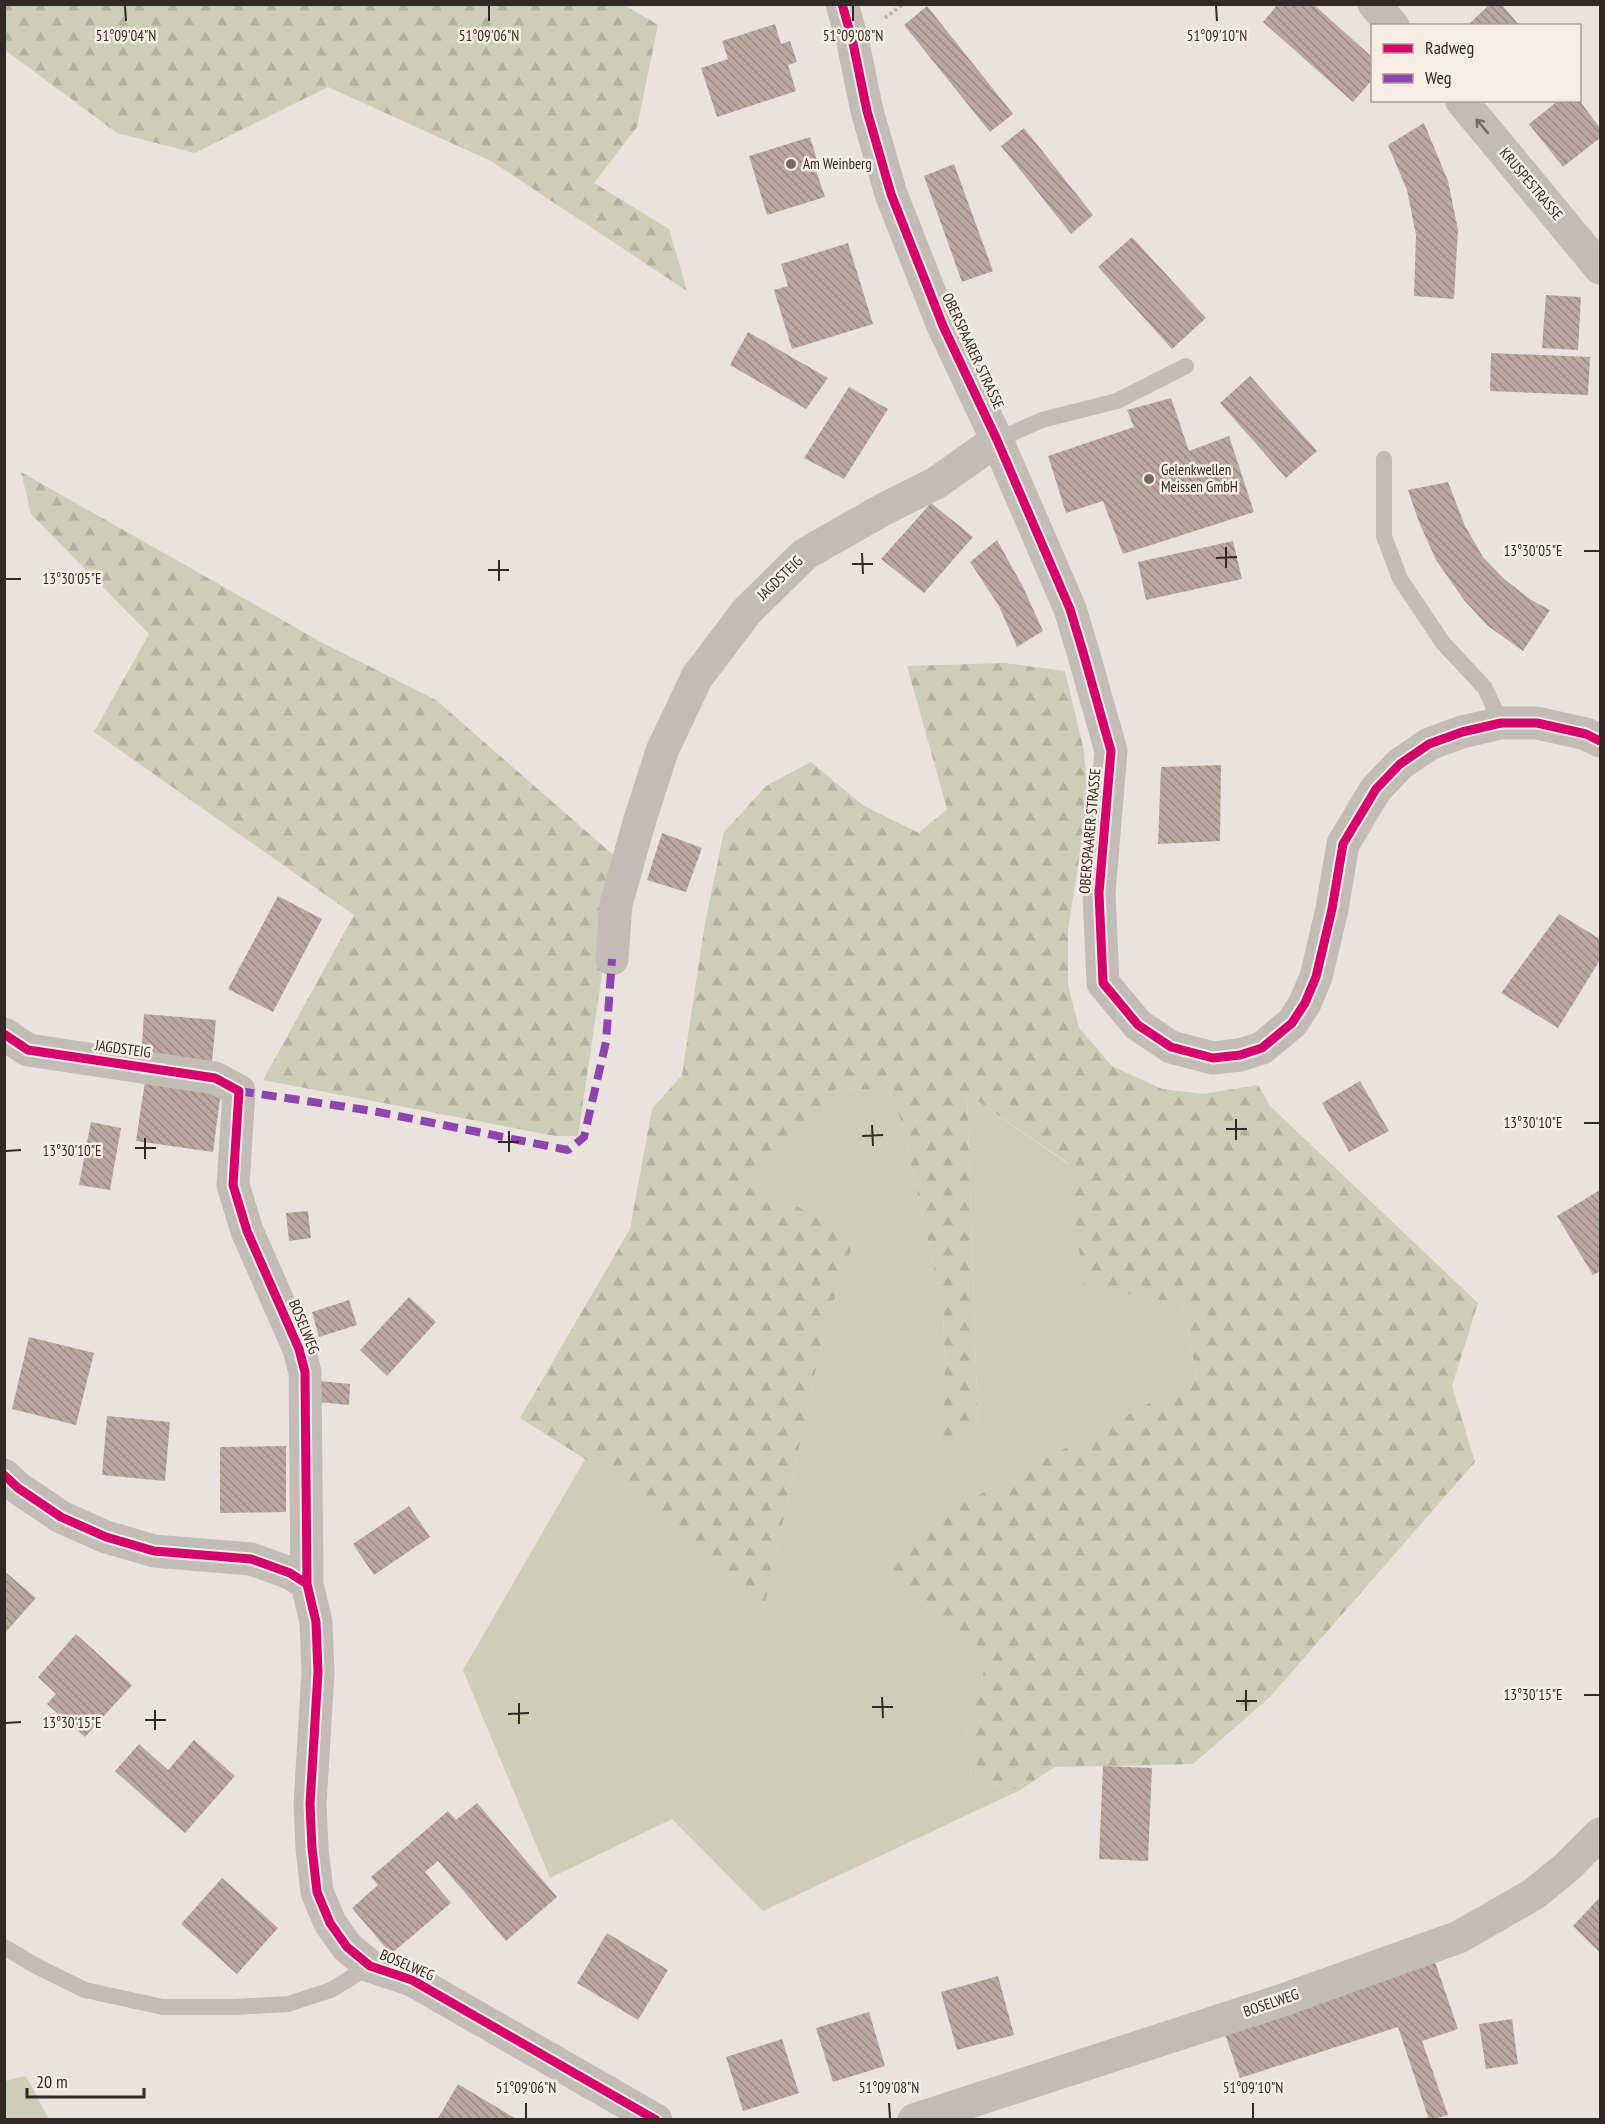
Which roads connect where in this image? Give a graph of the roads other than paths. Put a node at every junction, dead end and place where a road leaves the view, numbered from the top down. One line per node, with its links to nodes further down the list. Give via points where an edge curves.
1 (842, 4): 7 (street, OBERSPAARER STRASSE, via 891,194 943,326)
2 (1374, 4): 3 (street)
3 (1391, 24)
4 (1463, 102): 5 (street, KRUSPESTRASSE, one-way to 4)
5 (1600, 268)
6 (1186, 366): 7 (lane, JAGDSTEIG, via 1118,401 1042,420)
7 (997, 440): 9 (street, OBERSPAARER STRASSE, via 1070,609 1111,751 1099,893 1103,983 1137,1025 1171,1047 1213,1058 1240,1055 1262,1048 1292,1023 1316,977 1343,844 1376,789 1400,764 1429,744); 11 (street, JAGDSTEIG, via 936,483 805,554 747,611 697,677 662,751 639,824 616,904)
8 (1384, 459): 9 (lane, via 1384,536 1400,579 1443,643 1485,688)
9 (1501, 723): 10 (street, OBERSPAARER STRASSE, via 1537,723)
10 (1600, 741)
11 (612, 959)
12 (4, 1034): 13 (street, JAGDSTEIG, via 28,1050 215,1078)
13 (239, 1091): 15 (street, BOSELWEG, via 233,1185 247,1231 305,1372)
14 (4, 1475): 15 (street, via 61,1517 106,1536 154,1551 251,1559 290,1573)
15 (307, 1584): 18 (street, BOSELWEG, via 317,1632 310,1804 317,1892 330,1923 347,1947)
16 (1600, 1834): 20 (street, BOSELWEG, via 1534,1894 1459,1937 1280,2001)
17 (4, 1947): 18 (lane, via 84,1990 163,2007 288,2004 331,1990)
18 (370, 1966): 19 (street, BOSELWEG, via 412,1980)
19 (656, 2120)
20 (914, 2120)

